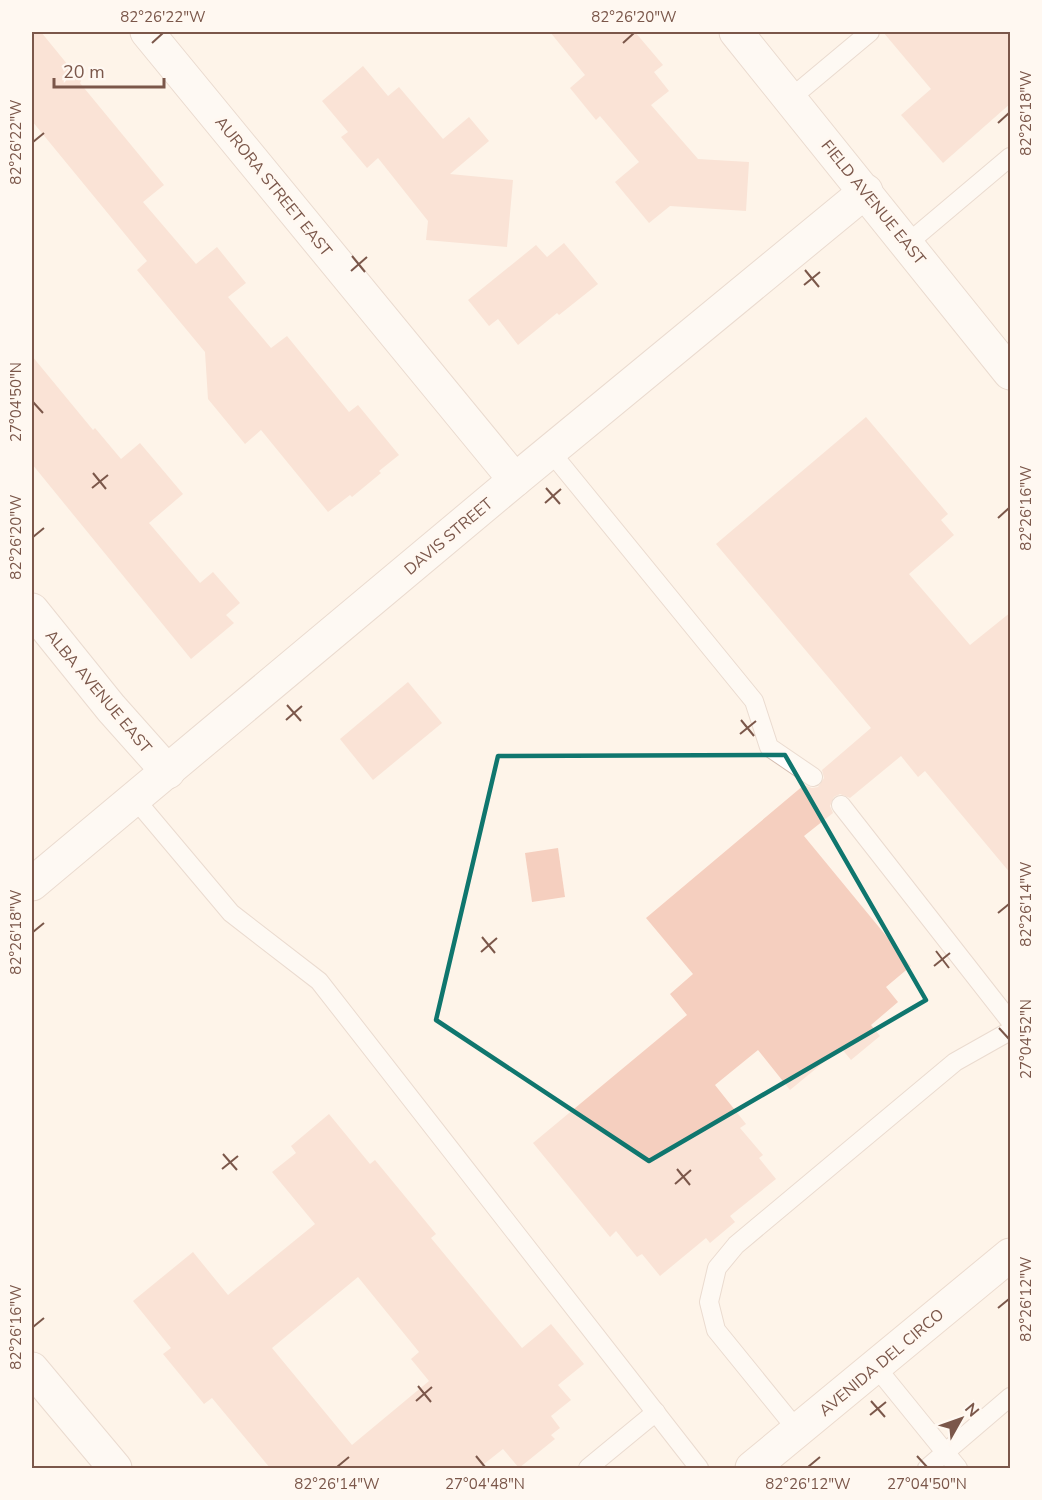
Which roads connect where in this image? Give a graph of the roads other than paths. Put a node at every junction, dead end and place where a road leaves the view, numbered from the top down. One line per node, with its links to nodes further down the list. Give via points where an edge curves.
1 (147, 32): 10 (street, AURORA STREET EAST)
2 (736, 32): 4 (street, FIELD AVENUE EAST)
3 (870, 32): 4 (lane)
4 (791, 98): 6 (street, FIELD AVENUE EAST)
5 (1011, 156): 7 (lane)
6 (866, 191): 7 (street, FIELD AVENUE EAST); 9 (street, DAVIS STREET)
7 (908, 243): 8 (street, FIELD AVENUE EAST)
8 (1011, 373)
9 (550, 451): 10 (street, DAVIS STREET); 13 (lane, via 754,701 770,747)
10 (515, 480): 12 (street, DAVIS STREET)
11 (32, 610): 12 (street, ALBA AVENUE EAST)
12 (168, 772): 14 (street, DAVIS STREET)
13 (813, 777)
14 (135, 799): 16 (street, DAVIS STREET); 23 (lane, via 231,913 319,981)
15 (842, 805): 17 (lane)
16 (32, 884)
17 (1011, 1021)
18 (1011, 1031): 24 (lane, via 956,1062 736,1245 717,1268 710,1302 716,1330)
19 (1011, 1255): 20 (street, AVENIDA DEL CIRCO)
20 (876, 1367): 24 (street, AVENIDA DEL CIRCO); 25 (lane)
21 (32, 1369): 26 (street)
22 (1011, 1397): 25 (lane)
23 (656, 1412): 27 (lane); 28 (lane)
24 (798, 1431): 29 (street, AVENIDA DEL CIRCO)
25 (946, 1453): 30 (lane); 31 (lane)
26 (115, 1468)
27 (588, 1468)
28 (699, 1468)
29 (752, 1468)
30 (927, 1468)
31 (958, 1468)

